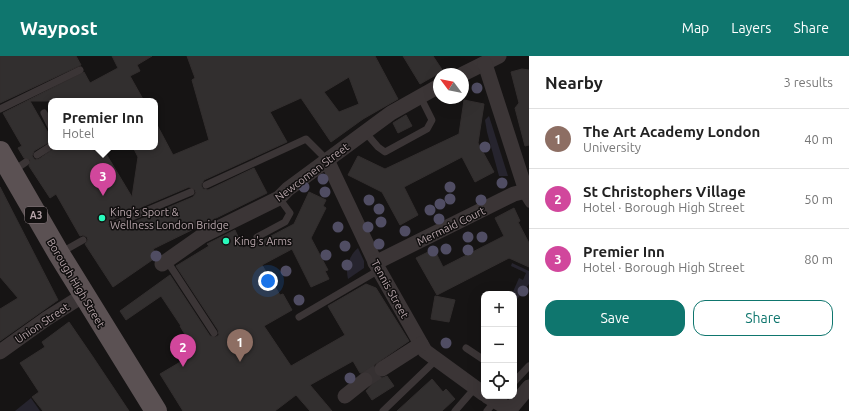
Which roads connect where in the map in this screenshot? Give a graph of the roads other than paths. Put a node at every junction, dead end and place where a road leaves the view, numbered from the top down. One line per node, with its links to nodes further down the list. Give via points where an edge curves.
1 (499, 56): 2 (street)
2 (482, 60): 4 (street); 17 (street)
3 (80, 70): 7 (lane)
4 (469, 70)
5 (433, 89): 6 (street, Newcomen Street)
6 (420, 96): 10 (street, Newcomen Street); 10 (lane, via 432,120 427,129 385,152)
7 (0, 109)
8 (44, 113): 9 (lane)
9 (48, 121)
10 (365, 132): 14 (street, Newcomen Street)
11 (48, 148): 13 (lane)
12 (0, 152): 22 (main road, Borough High Street / A3, via 19,167)
13 (37, 155)
14 (327, 160): 15 (lane, via 306,139); 18 (street, Newcomen Street); 24 (street, Tennis Street)
15 (206, 185)
16 (191, 192): 19 (lane)
17 (526, 196): 24 (street, Mermaid Court, via 514,194)
18 (279, 198): 20 (lane, via 290,213 285,222); 23 (street, Newcomen Street, via 202,236)
19 (113, 225)
20 (257, 237)
21 (83, 240): 22 (lane)
22 (59, 254): 25 (main road, Borough High Street / A3)
23 (164, 262): 27 (lane)
24 (377, 266): 26 (lane, Mermaid Court); 28 (street, Tennis Street)
25 (84, 295): 30 (street, Union Street); 43 (main road, Borough High Street / A3, via 137,376)
26 (299, 317)
27 (214, 333)
28 (421, 344): 32 (street, Tennis Street); 34 (street)
29 (466, 348): 31 (lane)
30 (0, 352)
31 (481, 358)
32 (436, 360): 38 (street, Tennis Street); 44 (lane)
33 (529, 366): 35 (lane)
34 (382, 369)
35 (517, 379)
36 (365, 380): 39 (street)
37 (529, 387): 42 (street, Tennis Street)
38 (481, 394)
39 (346, 396)
40 (484, 399): 45 (lane)
41 (488, 399): 42 (street, Tennis Street)
42 (512, 409)
43 (156, 411)
44 (383, 411)
45 (455, 411)

